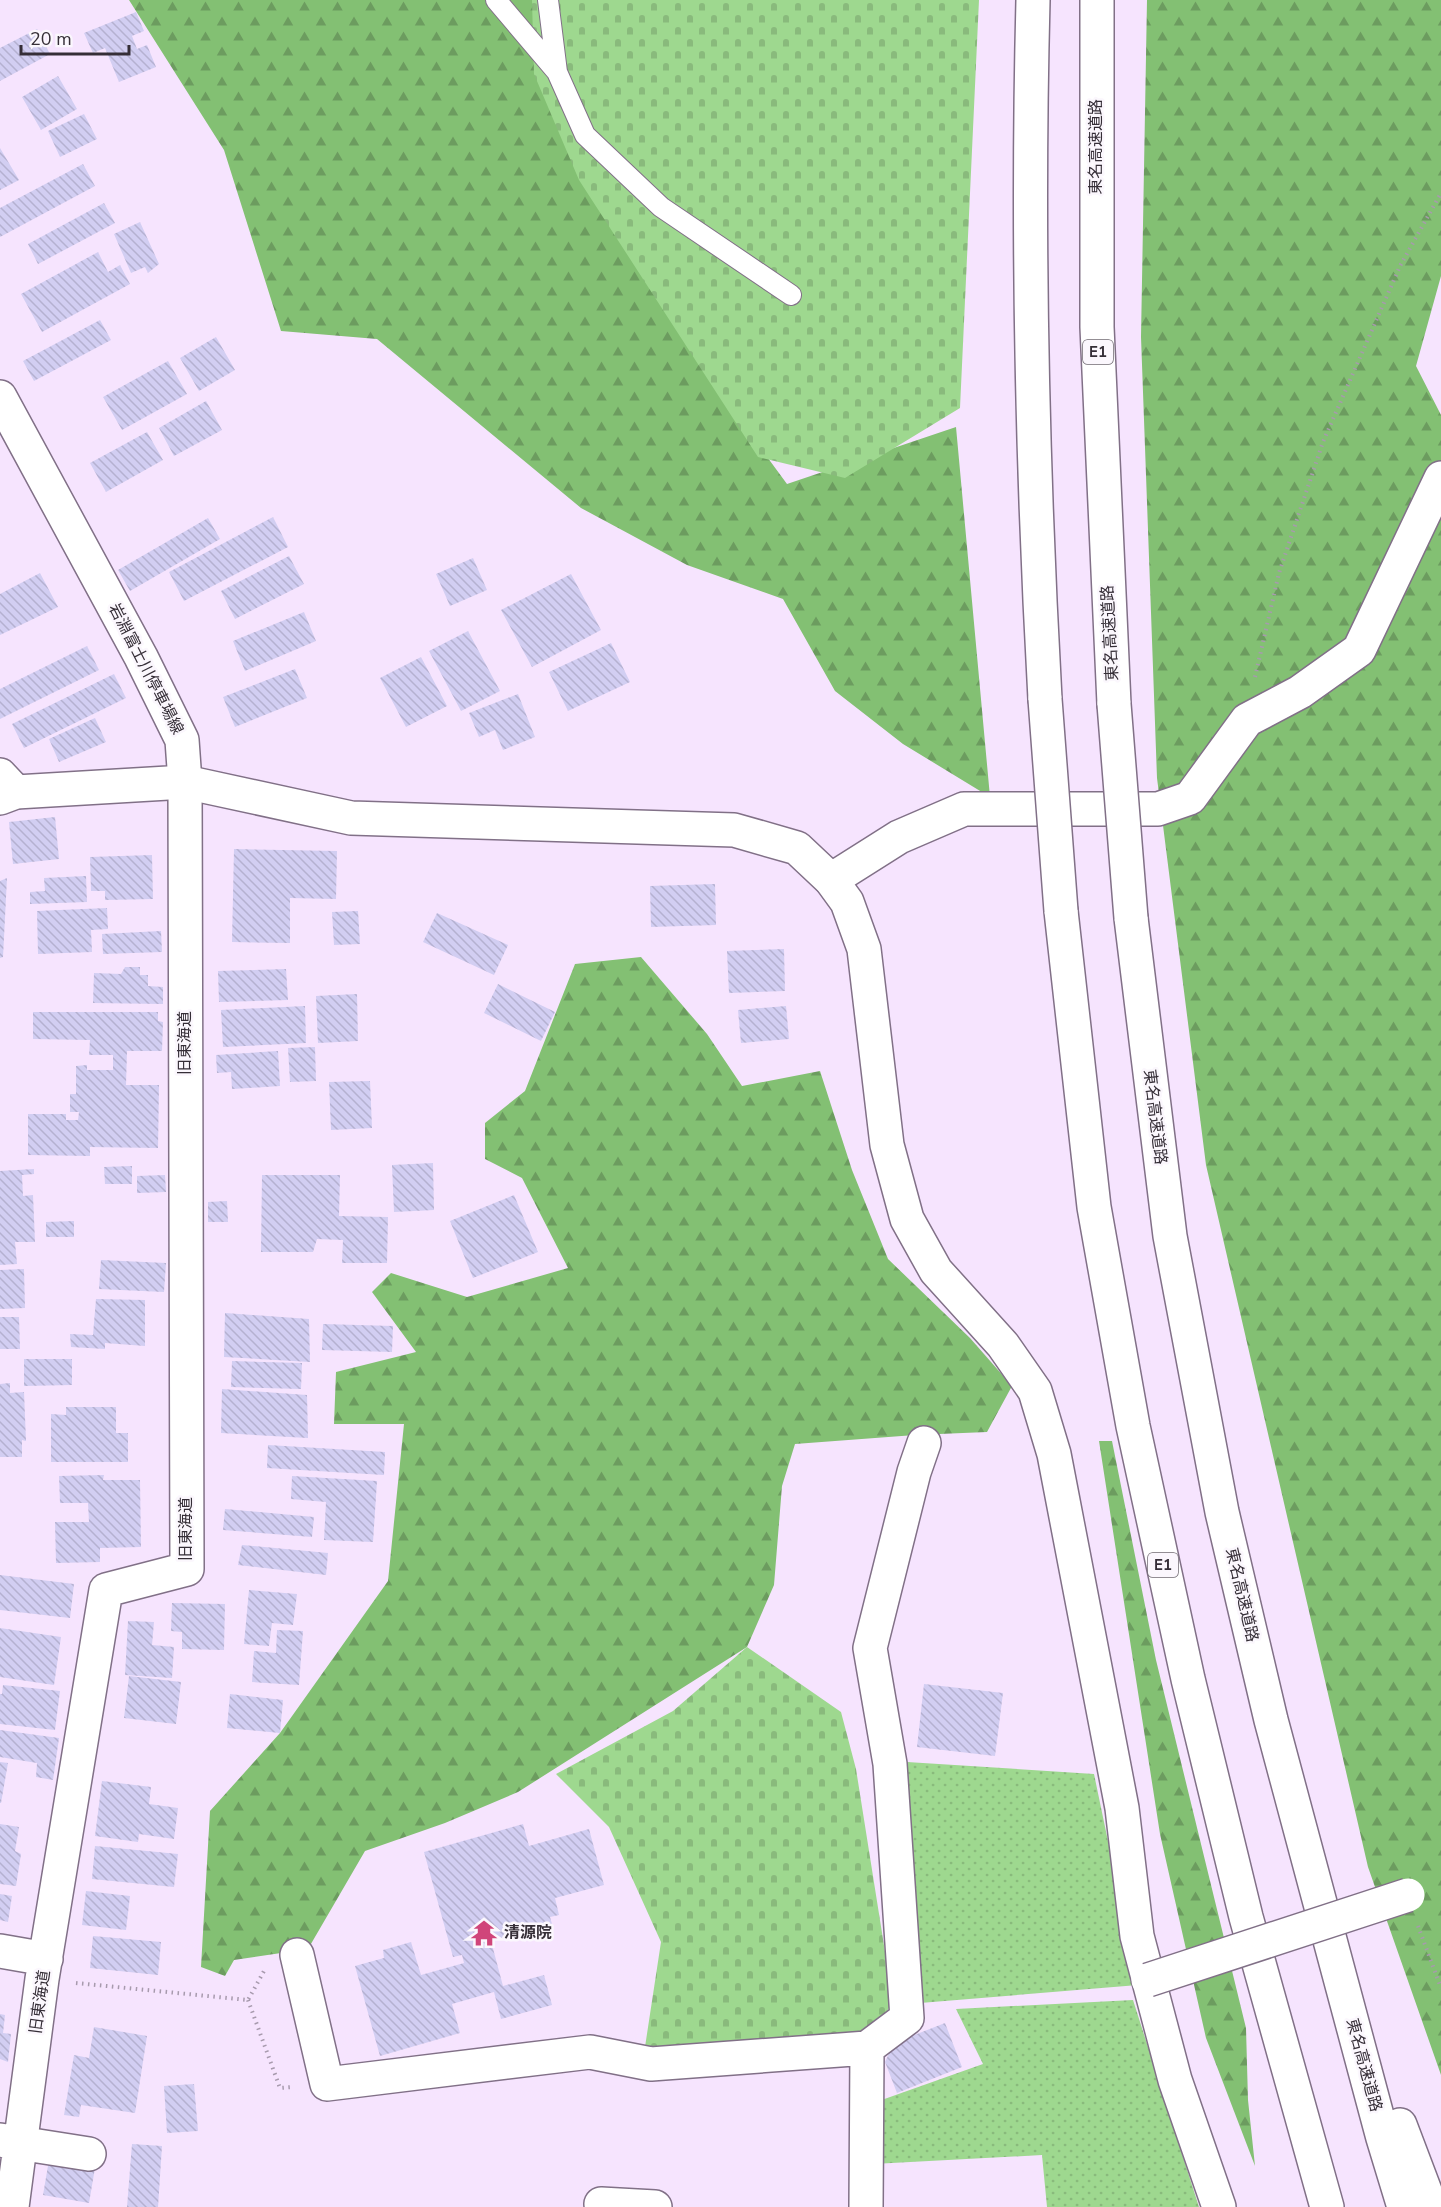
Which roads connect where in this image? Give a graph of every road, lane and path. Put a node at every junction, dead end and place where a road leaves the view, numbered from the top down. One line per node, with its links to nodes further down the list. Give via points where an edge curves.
1 (496, 0): 5 (lane)
2 (548, 0): 5 (lane)
3 (1033, 0): 32 (main road, E1, bridge, via 1031,334 1036,544 1062,911 1094,1207 1133,1426 1188,1679 1246,1917)
4 (1097, 0): 16 (main road, 東名高速道路 / E1, bridge, via 1096,327 1114,704 1131,918 1170,1236 1220,1500 1271,1720)
5 (557, 72): 7 (lane, via 585,135 662,207)
6 (1441, 192): 10 (path, via 1400,266 1323,442 1279,573)
7 (791, 295)
8 (0, 397): 11 (main road, 岩淵富士川停車場線, via 182,740)
9 (1441, 478): 10 (main road, via 1359,650 1300,692)
10 (1247, 720): 13 (main road, via 1190,798 1158,809 964,809 899,837)
11 (185, 782): 12 (main road); 13 (main road, via 351,818 734,830 797,848); 19 (main road, 旧東海道, via 187,1569 106,1590)
12 (5, 788)
13 (831, 880): 20 (main road, via 847,902 864,949 887,1145 907,1219 936,1270 1003,1345 1035,1391 1054,1454 1122,1808 1137,1936)
14 (924, 1443): 23 (main road, via 870,1648 890,1764 907,2018)
15 (1408, 1895): 20 (main road, bridge); 21 (path)
16 (1333, 1946): 33 (main road, 東名高速道路 / E1); 34 (main road)
17 (0, 1952): 19 (main road)
18 (297, 1955): 22 (path, via 269,1961); 24 (main road)
19 (44, 1969): 22 (path); 25 (main road, 旧東海道)
20 (1148, 1980): 31 (main road, via 1175,2080)
21 (1441, 1988)
22 (248, 2000): 24 (path, via 280,2088)
23 (867, 2048): 24 (main road, via 651,2064 590,2052); 30 (main road)
24 (327, 2084)
25 (10, 2141): 26 (main road); 28 (main road, 旧東海道)
26 (89, 2154)
27 (601, 2204): 29 (main road)
28 (12, 2207)
29 (655, 2207)
30 (866, 2207)
31 (1219, 2207)
32 (1327, 2207)
33 (1404, 2207)
34 (1431, 2207)

